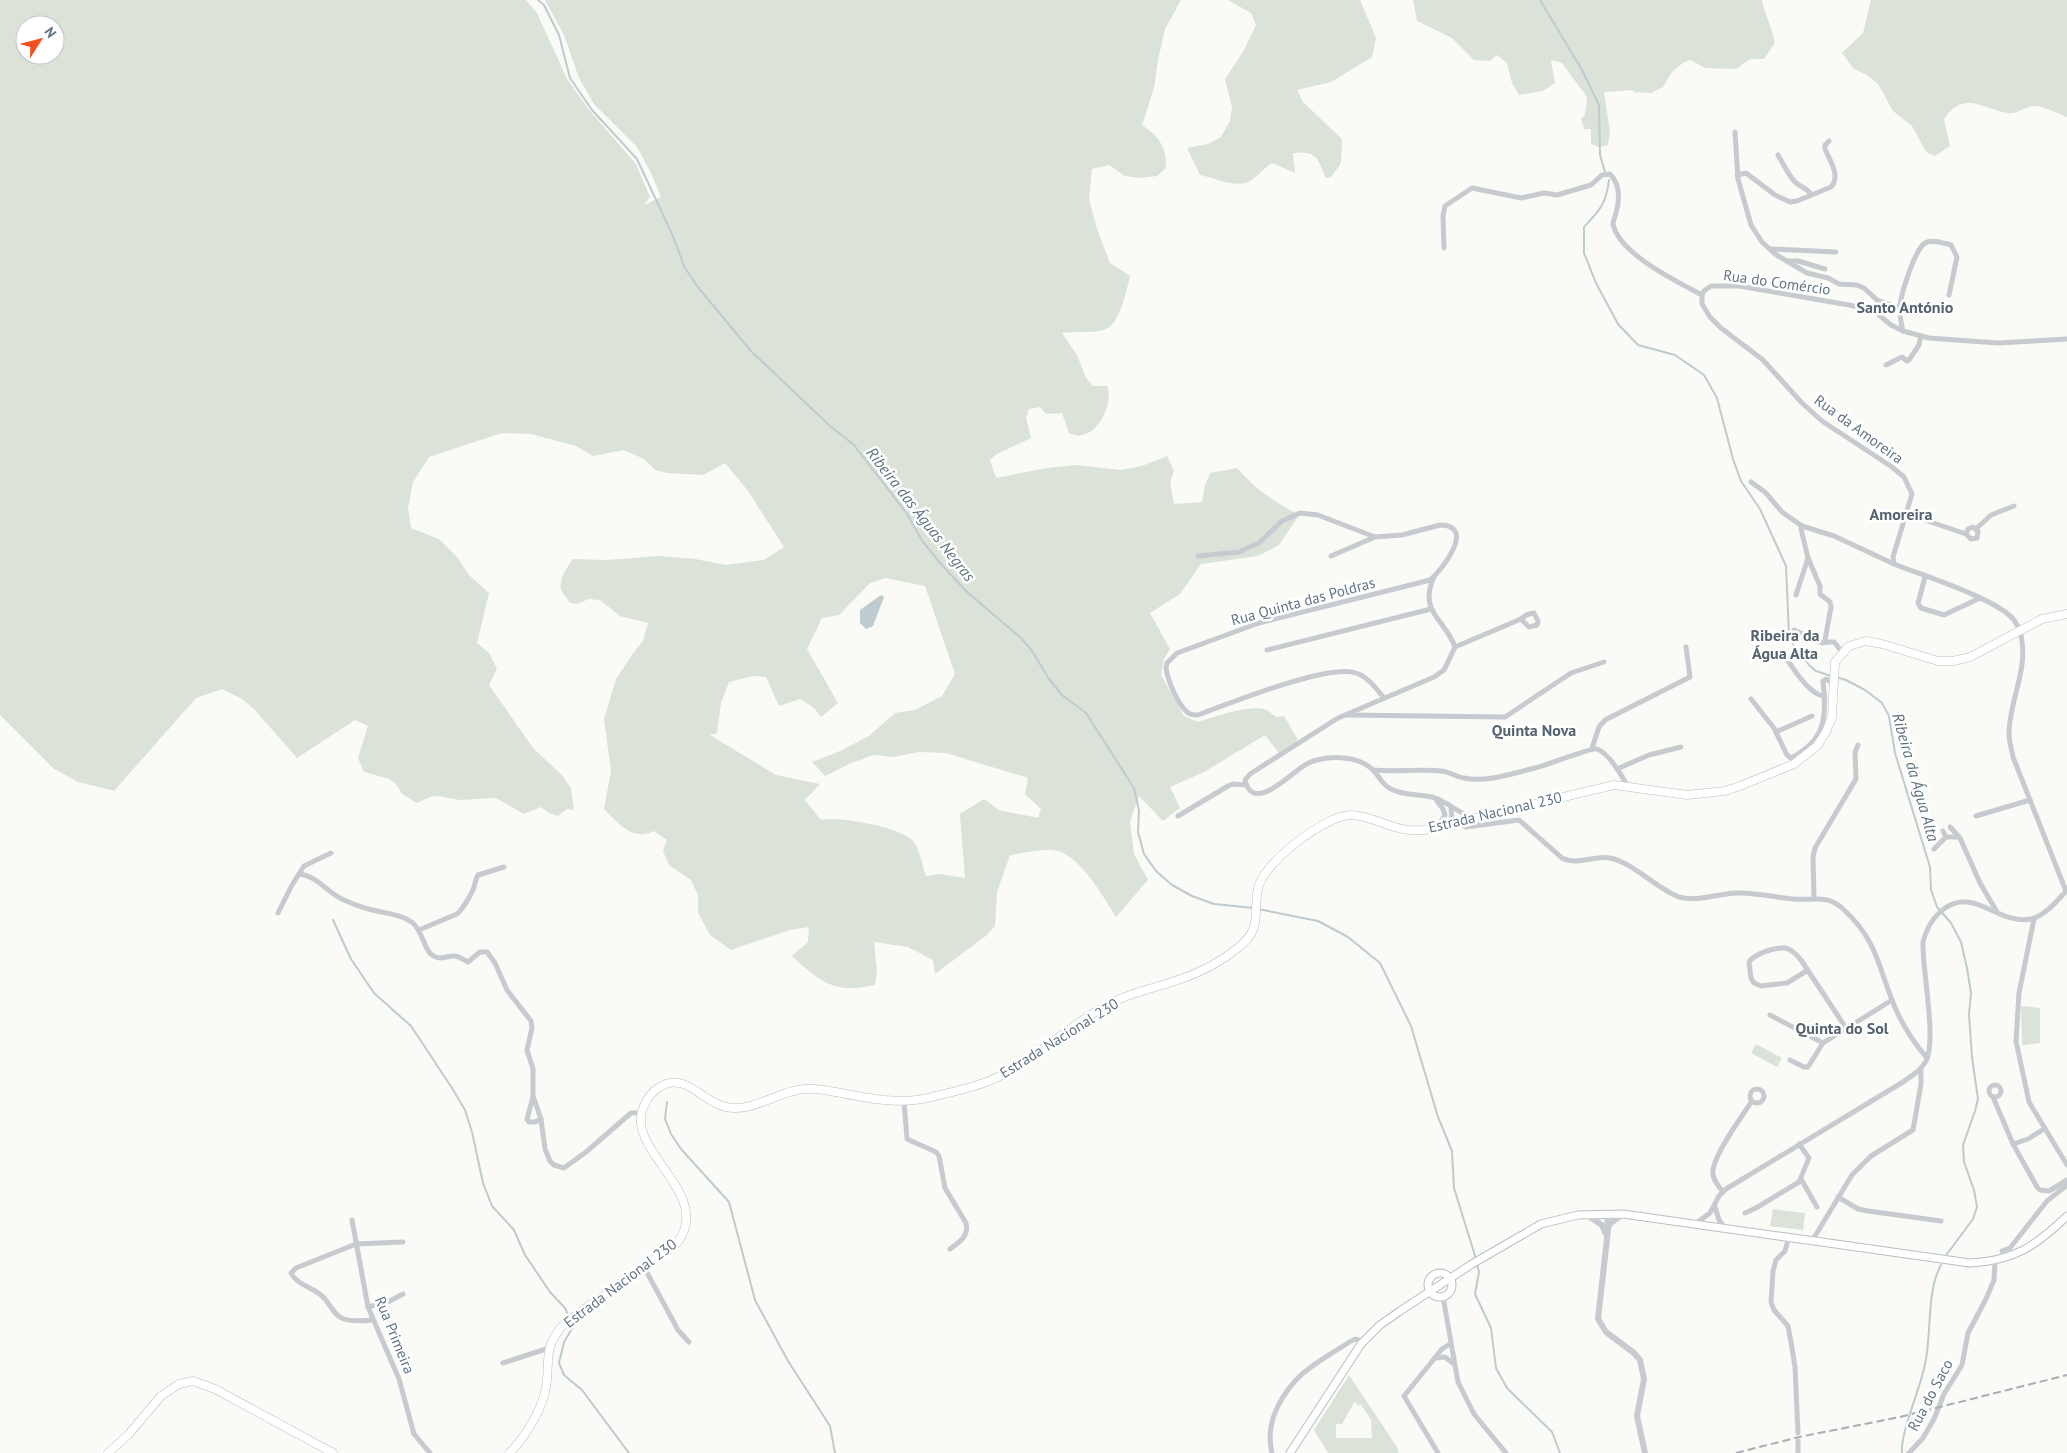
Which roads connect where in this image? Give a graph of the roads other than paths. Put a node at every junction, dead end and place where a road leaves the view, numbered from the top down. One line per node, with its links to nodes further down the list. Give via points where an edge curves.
1 (1735, 132): 4 (street)
2 (1829, 141): 5 (street, via 1824,149 1836,178 1831,187)
3 (1778, 155): 5 (street, via 1785,171)
4 (1737, 175): 5 (street, via 1746,173 1783,200 1797,201); 7 (street, via 1751,225)
5 (1811, 194)
6 (1444, 248): 12 (street, via 1442,222 1445,206 1472,188 1521,198 1544,193 1557,195 1591,186 1602,176 1610,174 1616,180 1619,195 1613,222 1617,234 1626,245 1665,275)
7 (1770, 249): 8 (street); 9 (street)
8 (1836, 252)
9 (1788, 261): 10 (street); 13 (street, via 1808,273 1839,284 1857,285 1877,300)
10 (1825, 269)
11 (1949, 294): 13 (street, via 1957,257 1951,245 1930,241 1923,244 1916,254)
12 (1702, 295): 14 (street, Rua do Comércio, via 1711,286 1739,286 1849,305 1873,310); 20 (street, Rua da Amoreira, via 1702,304 1710,317 1762,360 1822,422 1904,477 1912,494)
13 (1900, 308): 14 (street)
14 (1903, 331): 15 (street, Rua do Comércio)
15 (1921, 336): 16 (street, Rua do Comércio, via 1998,343); 17 (street, via 1909,360 1902,357)
16 (2067, 339)
17 (1886, 365)
18 (1751, 482): 21 (street)
19 (2014, 506): 22 (street, via 1992,515)
20 (1907, 514): 23 (street); 28 (street, Rua da Amoreira, via 1892,557)
21 (1802, 526): 27 (street, via 1800,529); 28 (street, via 1834,536)
22 (1976, 529): 23 (street, via 1968,529); 23 (street, via 1978,538 1971,539)
23 (1966, 534)
24 (1375, 537): 25 (street, via 1318,515 1300,512 1282,522 1260,543 1239,552); 26 (street); 29 (street, via 1402,535 1440,525 1451,528 1458,539 1456,546)
25 (1198, 556)
26 (1331, 556)
27 (1808, 558): 31 (street); 38 (street, via 1820,586 1820,594 1830,602)
28 (1894, 564): 30 (street)
29 (1434, 576): 33 (street, via 1428,588); 47 (street, Rua Quinta das Poldras, via 1424,582 1259,623 1177,653 1166,668 1180,702 1192,715 1298,680 1349,671 1373,684)
30 (1925, 577): 32 (street); 32 (street, via 1918,603 1921,608 1944,615)
31 (1796, 595)
32 (1980, 598): 37 (street, via 2002,608)
33 (1431, 609): 39 (street); 41 (street)
34 (2067, 614): 37 (main road, via 2042,619)
35 (1521, 619): 39 (street)
36 (1794, 630): 38 (street)
37 (2020, 630): 43 (main road, via 1970,657 1953,661 1938,661 1866,641 1849,646); 60 (street, via 2022,668 2009,735 2013,757)
38 (1826, 642): 43 (street, via 1834,642)
39 (1455, 647): 47 (street, via 1444,670)
40 (1686, 647): 54 (street, via 1690,677 1604,720)
41 (1267, 650)
42 (1783, 653): 46 (street, via 1812,691)
43 (1843, 653): 45 (main road, Estrada Nacional 230, via 1835,662)
44 (1604, 662): 49 (street, via 1571,673 1505,717)
45 (1833, 679): 46 (street, via 1823,681); 58 (main road, Estrada Nacional 230, via 1832,717 1826,732 1817,746 1794,764 1740,786 1708,794 1687,795)
46 (1826, 696): 51 (street, via 1822,730 1803,750 1791,758)
47 (1384, 698): 49 (street)
48 (1751, 699): 51 (street)
49 (1343, 715): 57 (street, via 1250,774 1245,780)
50 (1812, 716): 51 (street)
51 (1776, 732)
52 (1858, 745): 77 (street, via 1855,752 1856,779 1815,848)
53 (1681, 747): 55 (street, via 1649,755)
54 (1592, 748): 55 (street, via 1598,749); 56 (street, via 1537,768 1488,778 1464,778 1443,771)
55 (1617, 769): 58 (street)
56 (1373, 770): 57 (street, via 1351,759 1326,758 1305,765 1269,792 1253,792); 59 (street, via 1393,791)
57 (1246, 785): 63 (street, via 1228,786)
58 (1628, 787): 65 (main road, Estrada Nacional 230, via 1599,787)
59 (1432, 797): 61 (street); 62 (street)
60 (2030, 800): 64 (street); 76 (street)
61 (1450, 806): 65 (street); 66 (street)
62 (1445, 814): 66 (street); 67 (street)
63 (1178, 816)
64 (1976, 816)
65 (1473, 818): 66 (main road, Estrada Nacional 230)
66 (1454, 822): 67 (main road, Estrada Nacional 230); 77 (street, via 1466,827 1519,820 1568,861 1616,860 1680,897 1738,893)
67 (1438, 826): 93 (main road, Estrada Nacional 230, via 1404,830 1349,815 1319,826 1267,870 1258,889 1253,934 1213,964 1101,1008 1022,1064 993,1080)
68 (1950, 827): 71 (street)
69 (1943, 831): 70 (street)
70 (1946, 837): 71 (street); 72 (street)
71 (1958, 837): 78 (street)
72 (1934, 849)
73 (331, 852): 75 (street, via 304,866)
74 (504, 867): 81 (street, via 478,875 474,889 457,914)
75 (299, 874): 79 (street); 81 (street, via 315,878 346,901 403,917)
76 (2067, 890): 80 (street)
77 (1814, 899): 83 (street, via 1832,901 1863,931 1875,951)
78 (1997, 912): 80 (street, via 2021,920); 87 (street, via 1964,900 1944,909 1926,931 1923,942 1930,1044)
79 (278, 913)
80 (2034, 919): 96 (street, via 2019,993 2016,1041 2026,1092)
81 (419, 930): 90 (street, via 430,954 435,957 456,956 468,962 485,951 493,959 507,990 531,1020 527,1050 533,1069)
82 (1808, 970): 82 (street, via 1794,952 1785,948 1753,956 1749,962 1751,978 1761,986 1787,983); 85 (street)
83 (1892, 1000): 85 (street); 87 (street, via 1914,1043)
84 (1770, 1015): 86 (street)
85 (1846, 1028): 86 (street)
86 (1822, 1043): 88 (street, via 1808,1067)
87 (1927, 1058): 89 (street)
88 (1790, 1060)
89 (1921, 1068): 97 (street); 104 (street, via 1913,1130 1871,1156 1852,1174)
90 (533, 1096): 95 (street); 95 (street, via 527,1119 529,1122)
91 (1993, 1097): 98 (street)
92 (1752, 1101): 103 (street, via 1724,1143 1712,1172)
93 (904, 1102): 94 (main road, Estrada Nacional 230, via 802,1089 747,1106 729,1108 678,1082 669,1083 649,1095); 122 (street, via 907,1139 939,1156 945,1188 966,1223 965,1236)
94 (640, 1112): 95 (street, via 631,1113 564,1168 550,1161); 125 (main road, Estrada Nacional 230, via 640,1128 684,1202 688,1217 686,1232 677,1243)
95 (541, 1119)
96 (2044, 1129): 98 (street); 99 (street)
97 (1800, 1144): 100 (street, via 1809,1158); 103 (street)
98 (2013, 1144): 101 (street, via 2040,1190 2049,1191)
99 (2067, 1165)
100 (1801, 1179): 105 (street); 106 (street)
101 (2067, 1180)
102 (2067, 1185): 123 (street, via 2047,1201 2010,1248)
103 (1723, 1192): 109 (street)
104 (1838, 1197): 113 (street, via 1858,1209); 119 (street)
105 (1817, 1207)
106 (1745, 1212)
107 (1607, 1214): 108 (main road); 110 (main road); 117 (street)
108 (1623, 1214): 114 (main road); 117 (street)
109 (1713, 1214): 114 (street); 115 (street); 116 (street)
110 (1587, 1215): 117 (street); 126 (main road, via 1541,1224)
111 (2067, 1216): 124 (main road, via 2036,1244)
112 (352, 1220): 121 (street, Rua Primeira)
113 (1941, 1221)
114 (1694, 1224): 115 (main road)
115 (1711, 1226): 116 (main road)
116 (1725, 1228): 118 (main road)
117 (1606, 1230): 149 (street, via 1598,1319 1606,1332 1640,1360 1644,1379 1638,1416)
118 (1789, 1237): 119 (main road); 139 (street, via 1785,1251 1776,1260 1771,1302 1788,1326 1795,1367)
119 (1812, 1241): 124 (main road, via 1948,1261)
120 (403, 1242): 121 (street)
121 (356, 1244): 130 (street, Rua Primeira); 131 (street, via 296,1268 291,1273 294,1279 323,1297 336,1315 352,1321)
122 (950, 1249)
123 (2002, 1251)
124 (1996, 1261): 151 (street, Rua do Saco, via 1994,1280 1968,1333 1962,1365 1923,1438)
125 (644, 1267): 132 (street, via 678,1330); 135 (main road, Estrada Nacional 230, via 570,1319)
126 (1451, 1278): 127 (main road); 127 (main road, via 1441,1272 1434,1274 1429,1280); 129 (main road, via 1452,1290)
127 (1430, 1292): 129 (main road); 133 (main road, via 1380,1325)
128 (403, 1294): 130 (street)
129 (1443, 1297): 134 (street)
130 (368, 1307): 131 (street, Rua Primeira)
131 (372, 1320): 143 (street, Rua Primeira, via 399,1379 414,1434)
132 (689, 1342)
133 (1363, 1342): 145 (street, via 1352,1341 1294,1380 1274,1415 1269,1442); 146 (main road)
134 (1450, 1344): 136 (street); 138 (street)
135 (548, 1348): 137 (street); 144 (main road, via 545,1392 538,1410)
136 (1434, 1358): 138 (street, via 1445,1357); 147 (street, via 1404,1396)
137 (503, 1363)
138 (1454, 1364): 148 (street, via 1469,1406)
139 (1798, 1433)
140 (1798, 1441): 150 (street)
141 (108, 1453): 142 (main road, via 161,1396 178,1384 193,1381 215,1389)
142 (333, 1453)
143 (430, 1453)
144 (509, 1453)
145 (1272, 1453)
146 (1290, 1453)
147 (1438, 1453)
148 (1506, 1453)
149 (1645, 1453)
150 (1798, 1453)
151 (1909, 1453)

